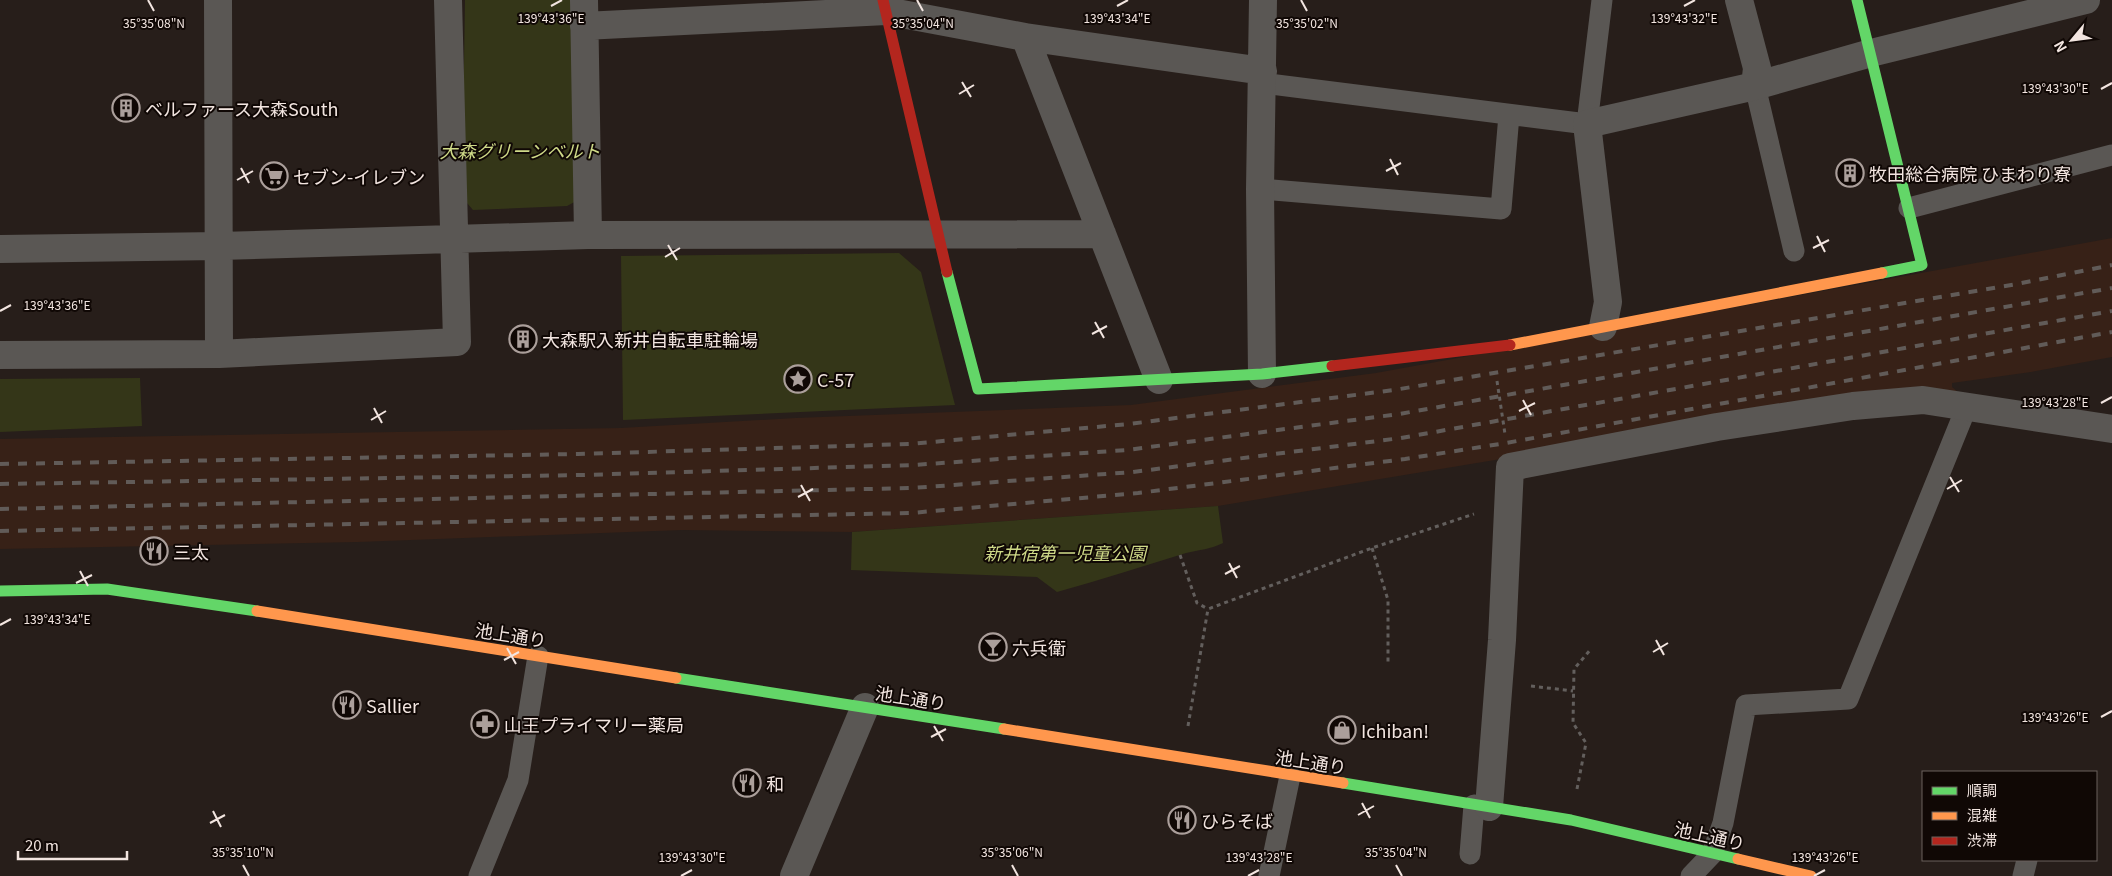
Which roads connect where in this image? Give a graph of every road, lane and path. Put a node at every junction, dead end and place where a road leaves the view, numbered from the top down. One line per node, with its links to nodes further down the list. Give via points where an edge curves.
1 (218, 0): 23 (street)
2 (448, 0): 22 (street)
3 (1263, 0): 12 (street)
4 (1602, 0): 15 (lane)
5 (1739, 0): 13 (street, via 1756,68)
6 (1857, 0): 11 (main road)
7 (2086, 0): 11 (street)
8 (884, 5): 9 (street); 10 (street); 21 (main road)
9 (584, 13): 20 (street)
10 (1040, 34): 12 (street); 19 (street)
11 (1871, 53): 13 (street); 18 (main road)
12 (1262, 77): 14 (lane); 17 (street)
13 (1755, 86): 15 (street); 25 (lane)
14 (1509, 115): 15 (lane); 17 (lane, via 1501,210)
15 (1587, 124): 26 (street, via 1608,302)
16 (2112, 155): 18 (lane)
17 (1260, 189): 30 (street)
18 (1909, 208): 26 (main road, via 1922,264)
19 (1102, 234): 21 (street); 31 (street)
20 (588, 235): 21 (street); 22 (street)
21 (937, 235): 31 (main road, via 978,389)
22 (453, 237): 23 (street); 27 (street, via 457,342)
23 (219, 246): 24 (street); 27 (street)
24 (0, 249)
25 (1794, 251)
26 (1603, 327): 30 (main road, via 1492,349)
27 (219, 354): 28 (street)
28 (0, 355)
29 (1495, 372): 34 (path)
30 (1262, 374): 31 (main road)
31 (1159, 380)
32 (1967, 406): 33 (street); 34 (street, via 1922,400 1853,406 1717,427); 51 (lane, via 1848,699 1746,705 1724,823)
33 (2112, 429)
34 (1510, 467): 35 (street)
35 (1509, 503): 36 (path); 49 (street)
36 (1372, 548): 39 (path); 42 (path, via 1388,600)
37 (1180, 555): 39 (path, via 1197,603)
38 (0, 591): 41 (main road, 池上通り, via 80,589 133,592)
39 (1208, 610): 46 (path)
40 (1591, 649): 44 (path, via 1574,669)
41 (538, 656): 45 (main road, 池上通り); 53 (lane, via 518,780)
42 (1388, 665)
43 (1525, 685): 44 (path)
44 (1573, 691): 48 (path, via 1573,723 1586,743)
45 (865, 708): 47 (main road, 池上通り); 54 (street)
46 (1188, 727)
47 (1290, 776): 49 (main road, 池上通り); 55 (lane)
48 (1576, 795)
49 (1481, 806): 50 (lane); 51 (main road, 池上通り, via 1571,820)
50 (1470, 854)
51 (1712, 854): 56 (lane); 57 (main road, 池上通り)
52 (2027, 861): 58 (lane)
53 (479, 876)
54 (794, 876)
55 (1269, 876)
56 (1691, 876)
57 (1811, 876)
58 (2023, 876)

